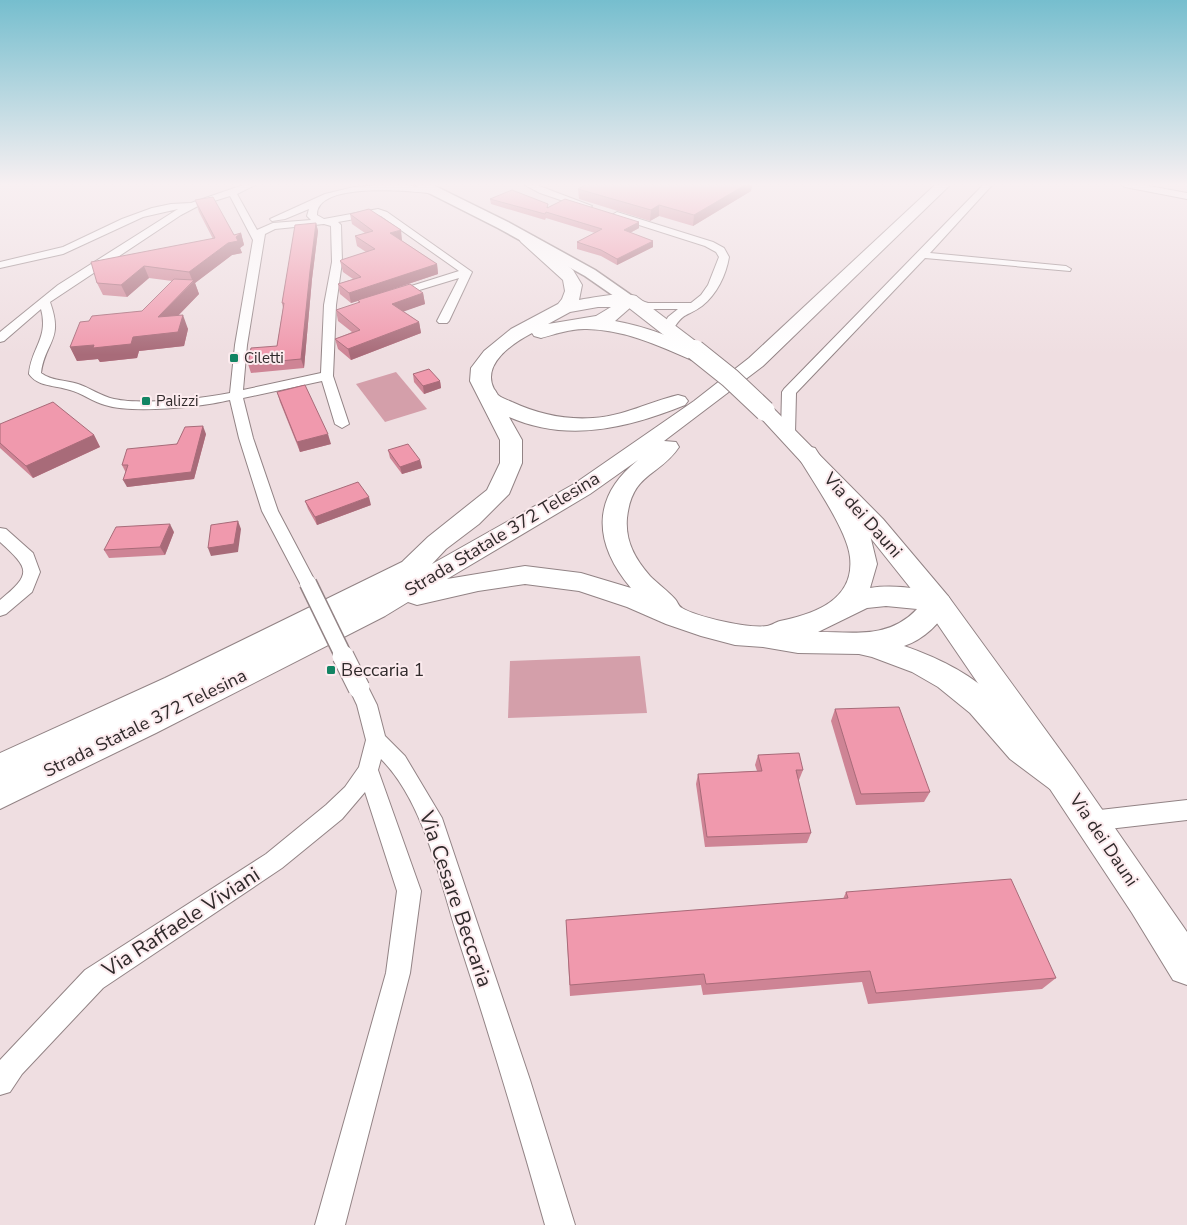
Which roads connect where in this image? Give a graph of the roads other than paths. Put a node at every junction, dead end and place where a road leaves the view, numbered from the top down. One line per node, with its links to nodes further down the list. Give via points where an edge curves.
1 (83, 241): 13 (street, via 43,256)
2 (136, 241): 18 (street, via 69,282)
3 (258, 241): 28 (street)
4 (337, 241): 27 (street, via 335,313)
5 (423, 241): 15 (street)
6 (529, 241): 20 (main road, via 569,274 574,285 573,296)
7 (531, 241): 17 (main road, Via dei Dauni, via 590,273)
8 (700, 241): 19 (street, via 720,250 724,257 716,280 706,296)
9 (864, 241): 30 (main road, Strada Statale 372 Telesina)
10 (884, 241): 30 (main road, Strada Statale 372 Telesina, via 756,362)
11 (934, 241): 12 (street)
12 (921, 254): 14 (street); 32 (street, via 789,392)
13 (0, 265)
14 (1066, 269)
15 (467, 272): 16 (street); 21 (street)
16 (385, 298)
17 (630, 300): 19 (street, via 647,306); 20 (main road); 22 (main road, via 609,318); 23 (main road, Via dei Dauni)
18 (44, 302): 24 (street, via 29,311); 28 (street, via 50,315 50,336 35,368 35,374 42,380 75,387 108,402 126,405)
19 (694, 306): 23 (street, via 677,312)
20 (565, 308): 25 (main road, via 518,333)
21 (443, 322)
22 (584, 324): 25 (main road, via 559,327); 26 (main road, via 641,331)
23 (668, 328): 26 (main road, Via dei Dauni)
24 (0, 338)
25 (508, 342): 29 (main road, via 481,368 480,381)
26 (702, 355): 32 (main road, Via dei Dauni, bridge)
27 (327, 376): 28 (street); 31 (street)
28 (236, 397): 43 (street, bridge, via 270,511 367,705)
29 (489, 399): 30 (main road, via 537,420 586,425 616,423); 35 (main road, via 511,440 511,463 497,494 437,543)
30 (690, 403): 35 (main road, Strada Statale 372 Telesina); 38 (main road, Strada Statale 372 Telesina, via 582,489); 40 (main road, via 696,423 626,483 616,508 614,528 617,548 628,568)
31 (342, 424)
32 (788, 434): 33 (main road, Via dei Dauni)
33 (808, 454): 36 (main road, Via dei Dauni, via 874,525); 37 (main road, via 862,548 864,573 860,585)
34 (0, 533): 39 (street, via 27,557 32,572 26,588)
35 (411, 569): 44 (main road, Strada Statale 372 Telesina, via 176,686)
36 (938, 604): 37 (main road, via 882,596); 42 (main road, via 908,634 884,642); 46 (main road, Via dei Dauni)
37 (844, 606): 41 (main road, via 804,627)
38 (375, 609): 40 (main road, via 420,594 525,575 581,582); 47 (main road, Strada Statale 372 Telesina)
39 (0, 610)
40 (676, 617): 41 (main road, via 728,633)
41 (763, 636): 42 (main road, via 798,642)
42 (860, 643): 46 (main road, via 909,658 948,679 981,704 1021,749)
43 (376, 740): 45 (street, Via Raffaele Viviani); 53 (street, Via Cesare Beccaria, via 398,762 431,818 517,1080)
44 (0, 768)
45 (368, 770): 51 (street, Via Raffaele Viviani, via 352,794 334,812 274,861 94,979); 52 (street, via 409,891 398,973)
46 (1062, 778): 49 (main road, Via dei Dauni)
47 (0, 794)
48 (1187, 810): 49 (street)
49 (1091, 821): 50 (main road, Via dei Dauni)
50 (1187, 966)
51 (0, 1082)
52 (330, 1225)
53 (560, 1225)

